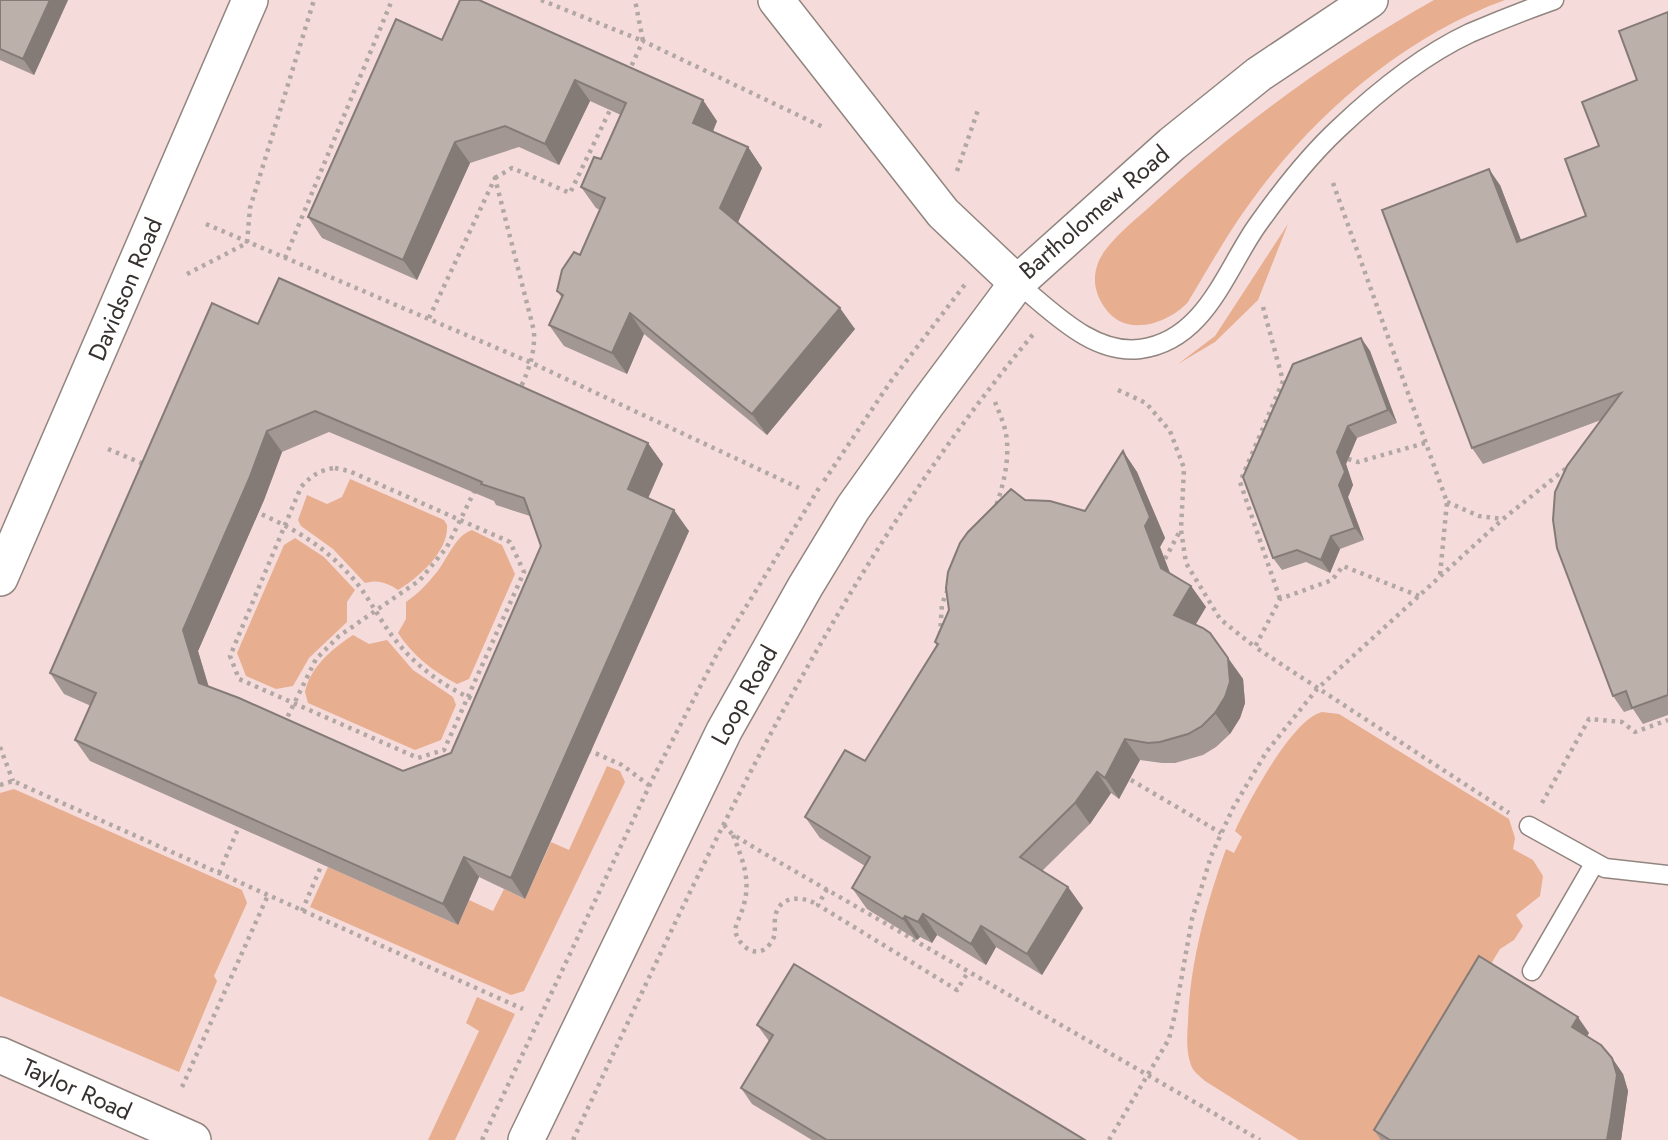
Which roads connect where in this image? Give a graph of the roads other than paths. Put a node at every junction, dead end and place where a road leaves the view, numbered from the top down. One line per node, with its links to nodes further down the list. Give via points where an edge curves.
1 (250, 0): 6 (street, Davidson Road)
2 (775, 0): 5 (street, Bartholomew Road, via 943,212)
3 (1370, 0): 5 (street, Bartholomew Road, via 1240,89)
4 (1554, 0): 5 (lane, via 1468,34 1383,88 1292,179 1255,228 1206,310 1164,341 1140,349 1096,341 1068,325)
5 (1017, 283): 13 (street, Loop Road, via 853,508 792,610 724,731)
6 (0, 578)
7 (1529, 826): 8 (lane)
8 (1594, 864): 9 (lane); 10 (lane)
9 (1668, 875)
10 (1532, 971)
11 (0, 1055): 12 (street, Taylor Road)
12 (193, 1140)
13 (526, 1140)

